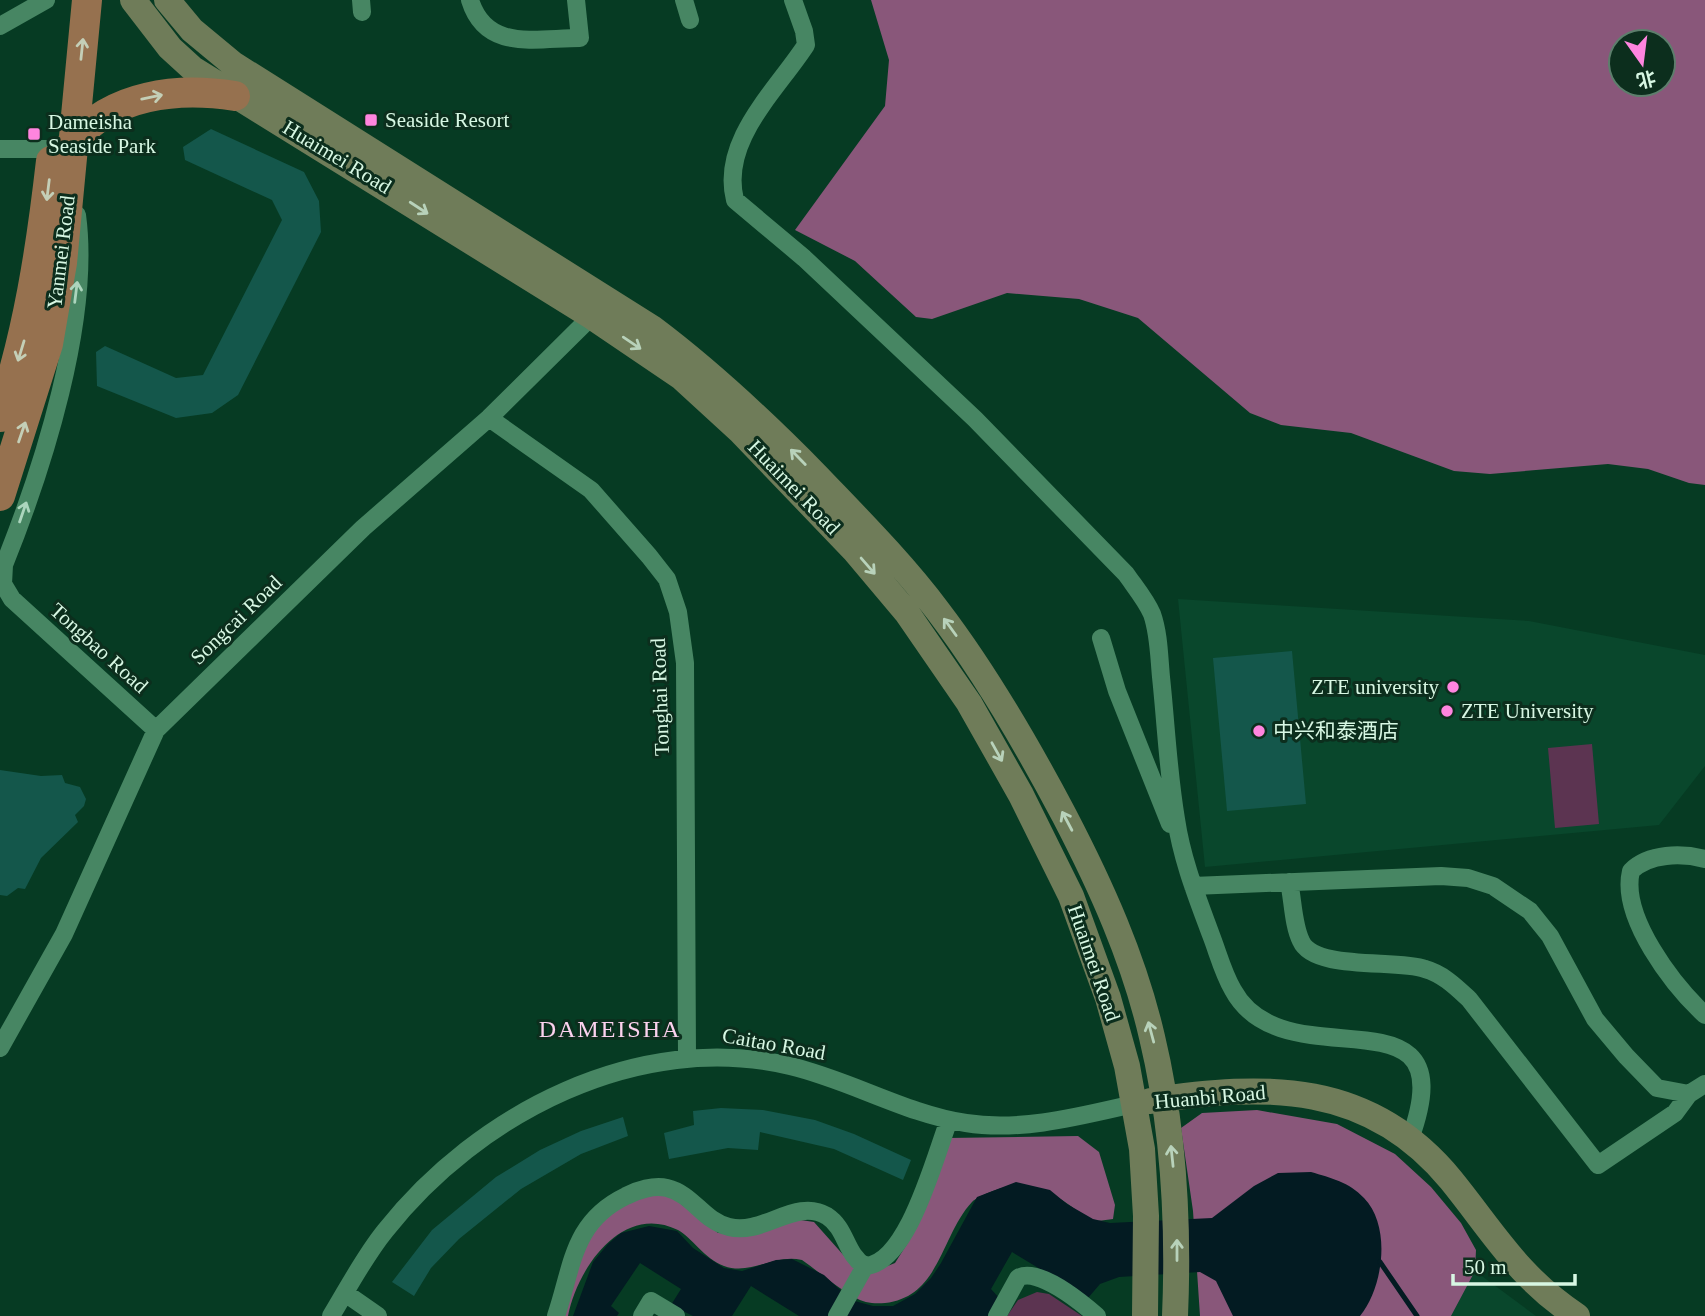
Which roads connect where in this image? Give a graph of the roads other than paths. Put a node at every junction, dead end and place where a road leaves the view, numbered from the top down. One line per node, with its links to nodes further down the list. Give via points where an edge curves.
1 (46, 0): 11 (street)
2 (67, 0): 14 (main road, Yanmei Road)
3 (87, 0): 14 (main road, Yanmei Road, one-way to 3)
4 (133, 0): 12 (main road, Huaimei Road, via 177,55)
5 (167, 0): 15 (main road, Huaimei Road, via 192,30 233,64)
6 (470, 0): 7 (street, via 485,29 513,39 580,38)
7 (576, 0)
8 (684, 0): 10 (street)
9 (793, 0): 21 (street, via 806,46 741,139 731,186 735,200 804,258 975,419 1126,574 1144,599 1156,630)
10 (690, 20)
11 (0, 26)
12 (235, 96): 14 (main road, one-way to 12, via 88,124 130,102 185,92); 15 (main road, Huaimei Road, one-way to 15)
13 (0, 149): 14 (street)
14 (66, 152): 16 (main road, Yanmei Road, one-way to 16, via 24,340); 18 (main road, Yanmei Road, one-way to 14, via 48,344 62,263); 20 (street, Tongbao Road, one-way to 14, via 12,599 2,573 50,426 71,334 80,266)
15 (599, 308): 17 (street, Songcai Road); 30 (main road, Huaimei Road, one-way to 15, via 1141,998 1103,892 1049,786 967,651 902,567 756,414 692,358); 31 (main road, Huaimei Road, one-way to 31, via 717,408 854,550 931,646 998,752 1071,896 1108,998)
16 (0, 417)
17 (489, 418): 20 (street, Songcai Road, via 363,528); 27 (street, Tonghai Road, via 591,490 667,579 678,612 685,663)
18 (0, 496)
19 (1101, 638): 21 (street, via 1117,691)
20 (156, 730): 26 (street, Songcai Road, via 64,934)
21 (1182, 854): 24 (street)
22 (1705, 859): 25 (street, via 1689,855 1649,859 1631,871 1628,883 1633,908 1648,940 1669,974)
23 (1289, 882): 24 (street); 29 (street, via 1441,876 1493,886 1530,911 1594,1019 1633,1064 1657,1088); 29 (street, via 1300,940 1307,950 1348,962 1414,965 1447,980 1469,999 1598,1165 1675,1113)
24 (1193, 886): 33 (street, via 1230,984 1250,1011 1290,1032 1390,1043 1413,1059 1421,1096)
25 (1705, 1015)
26 (0, 1048)
27 (687, 1057): 32 (street, Caitao Road, via 731,1056 789,1065); 35 (street, Caitao Road, via 606,1076 509,1119 416,1197 384,1232)
28 (1705, 1084): 29 (street)
29 (1689, 1094)
30 (1165, 1099): 31 (main road, Huanbi Road); 33 (main road, Huanbi Road, via 1239,1090 1298,1093 1357,1108); 45 (main road, Huaimei Road, one-way to 30, via 1176,1214)
31 (1134, 1104): 32 (street, Caitao Road, via 1017,1124); 44 (main road, Huaimei Road, via 1146,1216)
32 (949, 1120): 34 (street, via 901,1242 889,1257)
33 (1409, 1139): 46 (main road, Huanbi Road, via 1451,1181 1535,1285)
34 (865, 1266): 38 (street, via 850,1254 840,1228 827,1216 811,1211 793,1213 754,1227 732,1228 711,1221 685,1195 665,1187 638,1190 608,1205 585,1229 573,1252); 41 (street)
35 (345, 1293): 36 (street, Caitao Road); 37 (street)
36 (331, 1316)
37 (378, 1316)
38 (556, 1316)
39 (642, 1316): 40 (street, via 651,1301)
40 (676, 1316)
41 (837, 1316)
42 (997, 1316): 43 (street, via 1024,1274 1055,1286)
43 (1097, 1316)
44 (1145, 1316)
45 (1175, 1316)
46 (1577, 1316)

